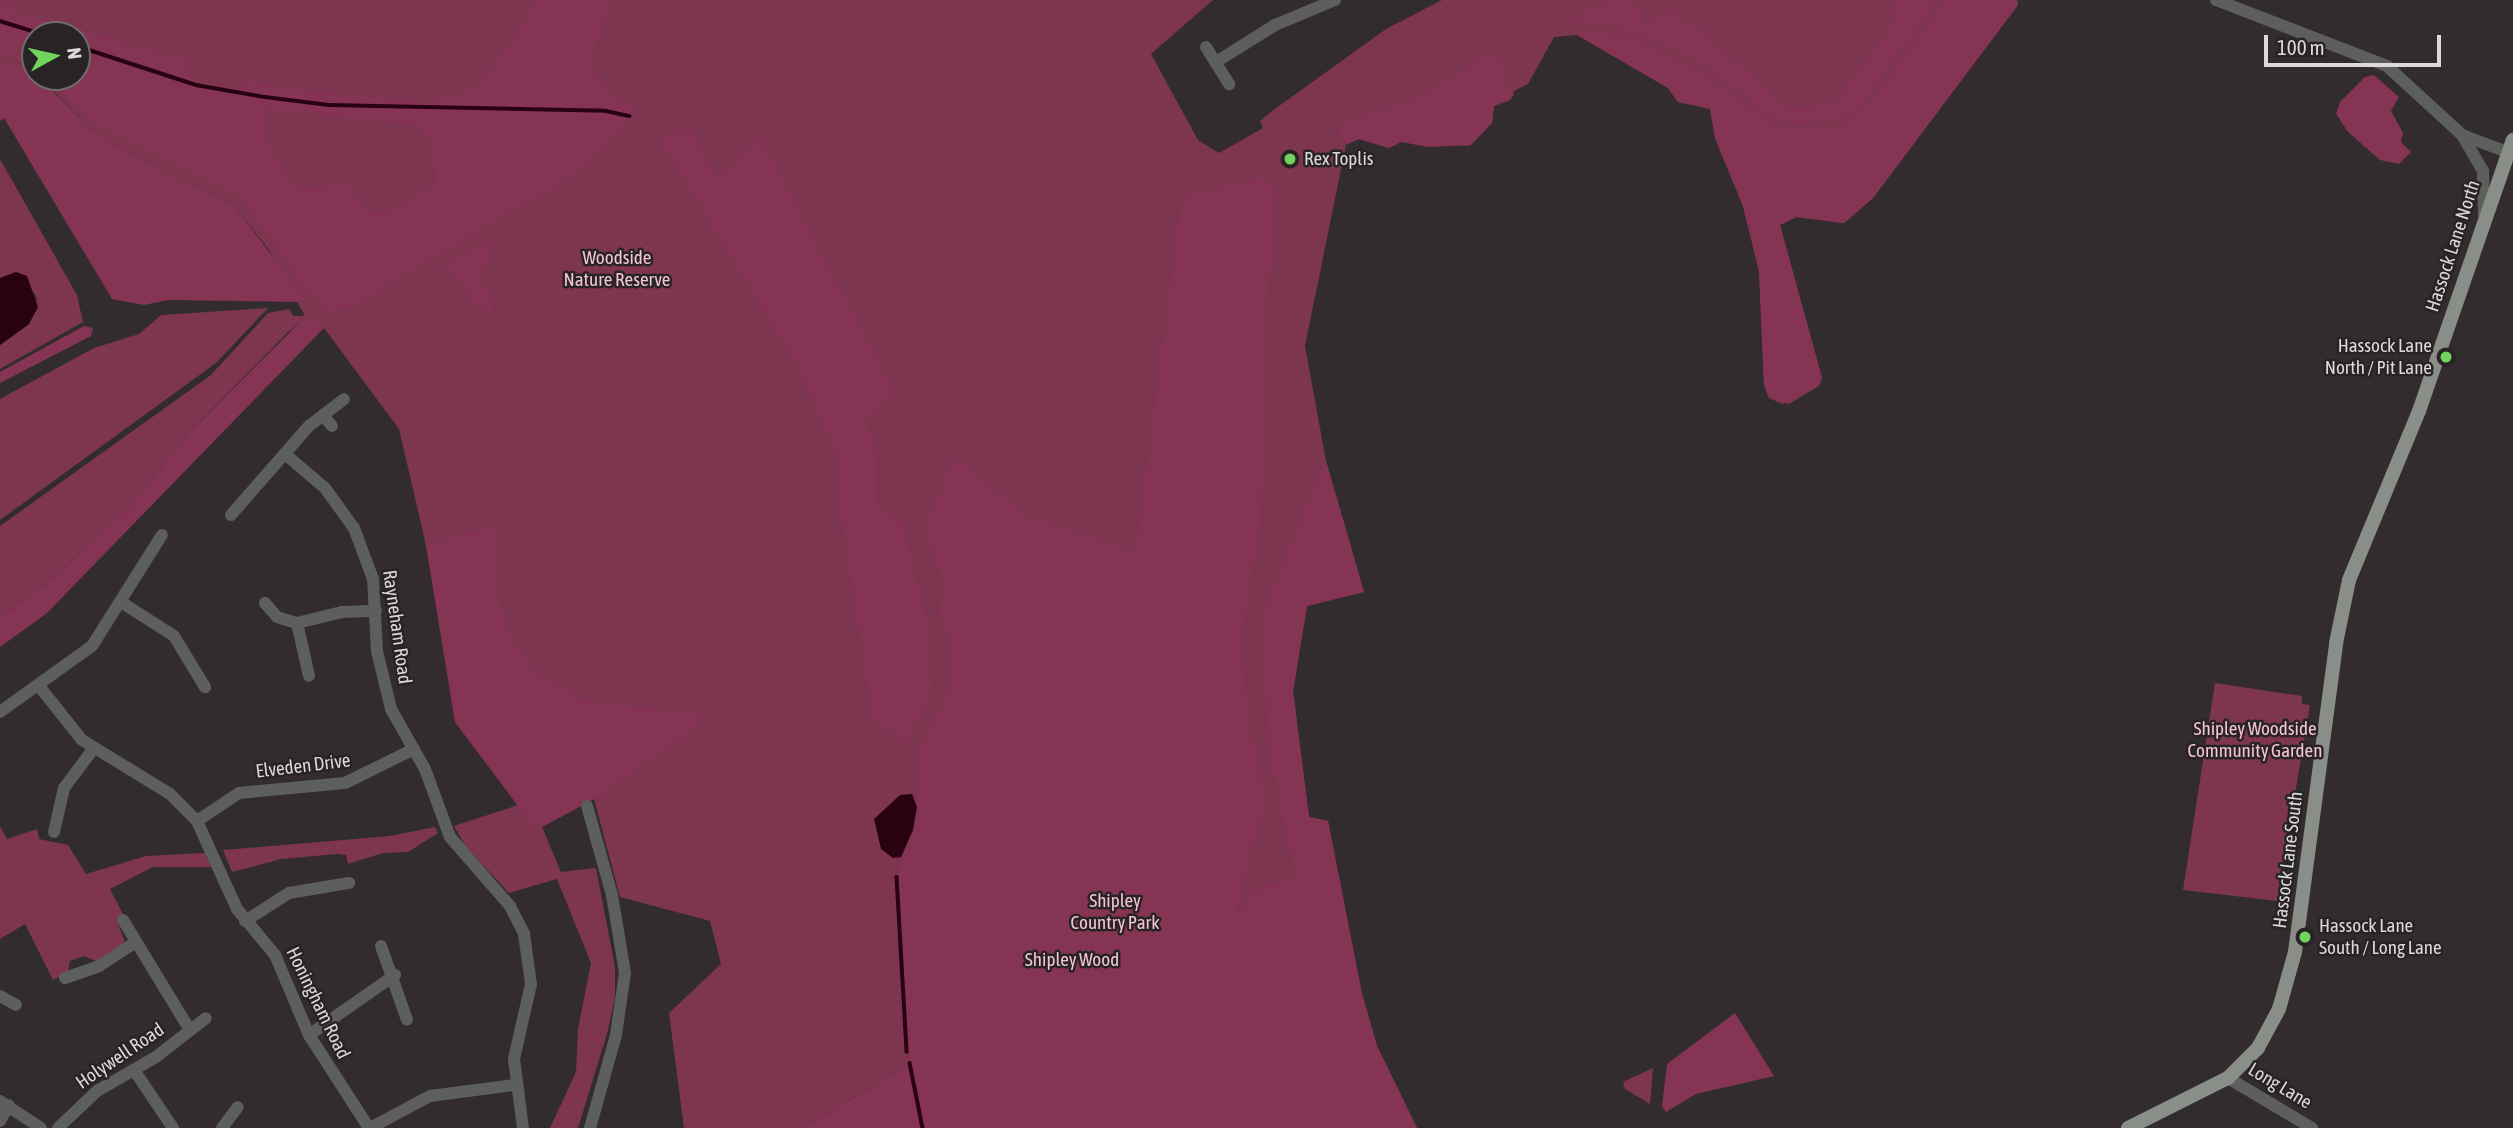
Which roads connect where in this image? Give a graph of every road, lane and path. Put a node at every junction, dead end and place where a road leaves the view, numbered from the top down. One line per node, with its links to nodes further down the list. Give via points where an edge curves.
1 (1335, 0): 4 (street, via 1275,25)
2 (2216, 0): 6 (street, via 2386,66)
3 (1206, 47): 4 (street)
4 (1216, 62): 5 (street)
5 (1229, 84)
6 (2462, 135): 7 (street); 8 (street, via 2483,171)
7 (2510, 146): 8 (main road, Hassock Lane North)
8 (2484, 215): 9 (main road, Hassock Lane North)
9 (2434, 367): 47 (main road, Hassock Lane South, via 2360,547 2343,604 2286,989 2258,1048)
10 (344, 399): 11 (street)
11 (323, 415): 12 (street); 13 (street)
12 (332, 426)
13 (285, 454): 15 (street); 22 (street, Rayneham Road, via 325,488 354,528 370,567)
14 (243, 479): 15 (street)
15 (254, 488): 16 (street)
16 (232, 515)
17 (162, 535): 19 (street)
18 (134, 544): 19 (street)
19 (147, 554): 20 (street)
20 (121, 602): 25 (street, via 92,646); 26 (street, via 174,636)
21 (265, 603): 23 (street, via 280,619)
22 (376, 611): 23 (street, via 342,612); 29 (street, Rayneham Road, via 382,683)
23 (297, 623): 24 (street)
24 (309, 676)
25 (39, 686): 27 (street); 28 (street, Honingham Road, via 66,725)
26 (204, 688)
27 (0, 712)
28 (94, 748): 31 (street, Honingham Road, via 170,794); 32 (street, via 64,788)
29 (414, 749): 31 (street, Elveden Drive, via 345,783 239,793); 48 (street, Rayneham Road, via 450,837 510,906 527,942 531,984 515,1045)
30 (587, 806): 58 (street, via 610,888 625,973 613,1046)
31 (197, 821): 35 (street, Honingham Road)
32 (53, 832)
33 (349, 883): 35 (street, via 289,893)
34 (123, 920): 36 (street)
35 (245, 921): 45 (street, Honingham Road, via 275,955)
36 (136, 942): 39 (street); 44 (street)
37 (382, 946): 38 (street)
38 (395, 975): 43 (street); 45 (street)
39 (65, 978)
40 (0, 996): 41 (street)
41 (16, 1005)
42 (206, 1018): 44 (street, Holywell Road)
43 (407, 1020)
44 (190, 1030): 46 (street, Holywell Road)
45 (309, 1035): 56 (street, Honingham Road)
46 (134, 1070): 53 (street, Holywell Road, via 97,1091); 54 (street)
47 (2228, 1077): 59 (main road, Hassock Lane South); 60 (street, Long Lane)
48 (514, 1084): 56 (street, via 430,1096); 57 (street, Rayneham Road)
49 (4, 1103): 51 (street); 52 (street)
50 (238, 1107): 55 (street)
51 (0, 1121)
52 (41, 1128)
53 (58, 1128)
54 (173, 1128)
55 (222, 1128)
56 (370, 1128)
57 (523, 1128)
58 (590, 1128)
59 (2128, 1128)
60 (2312, 1128)

